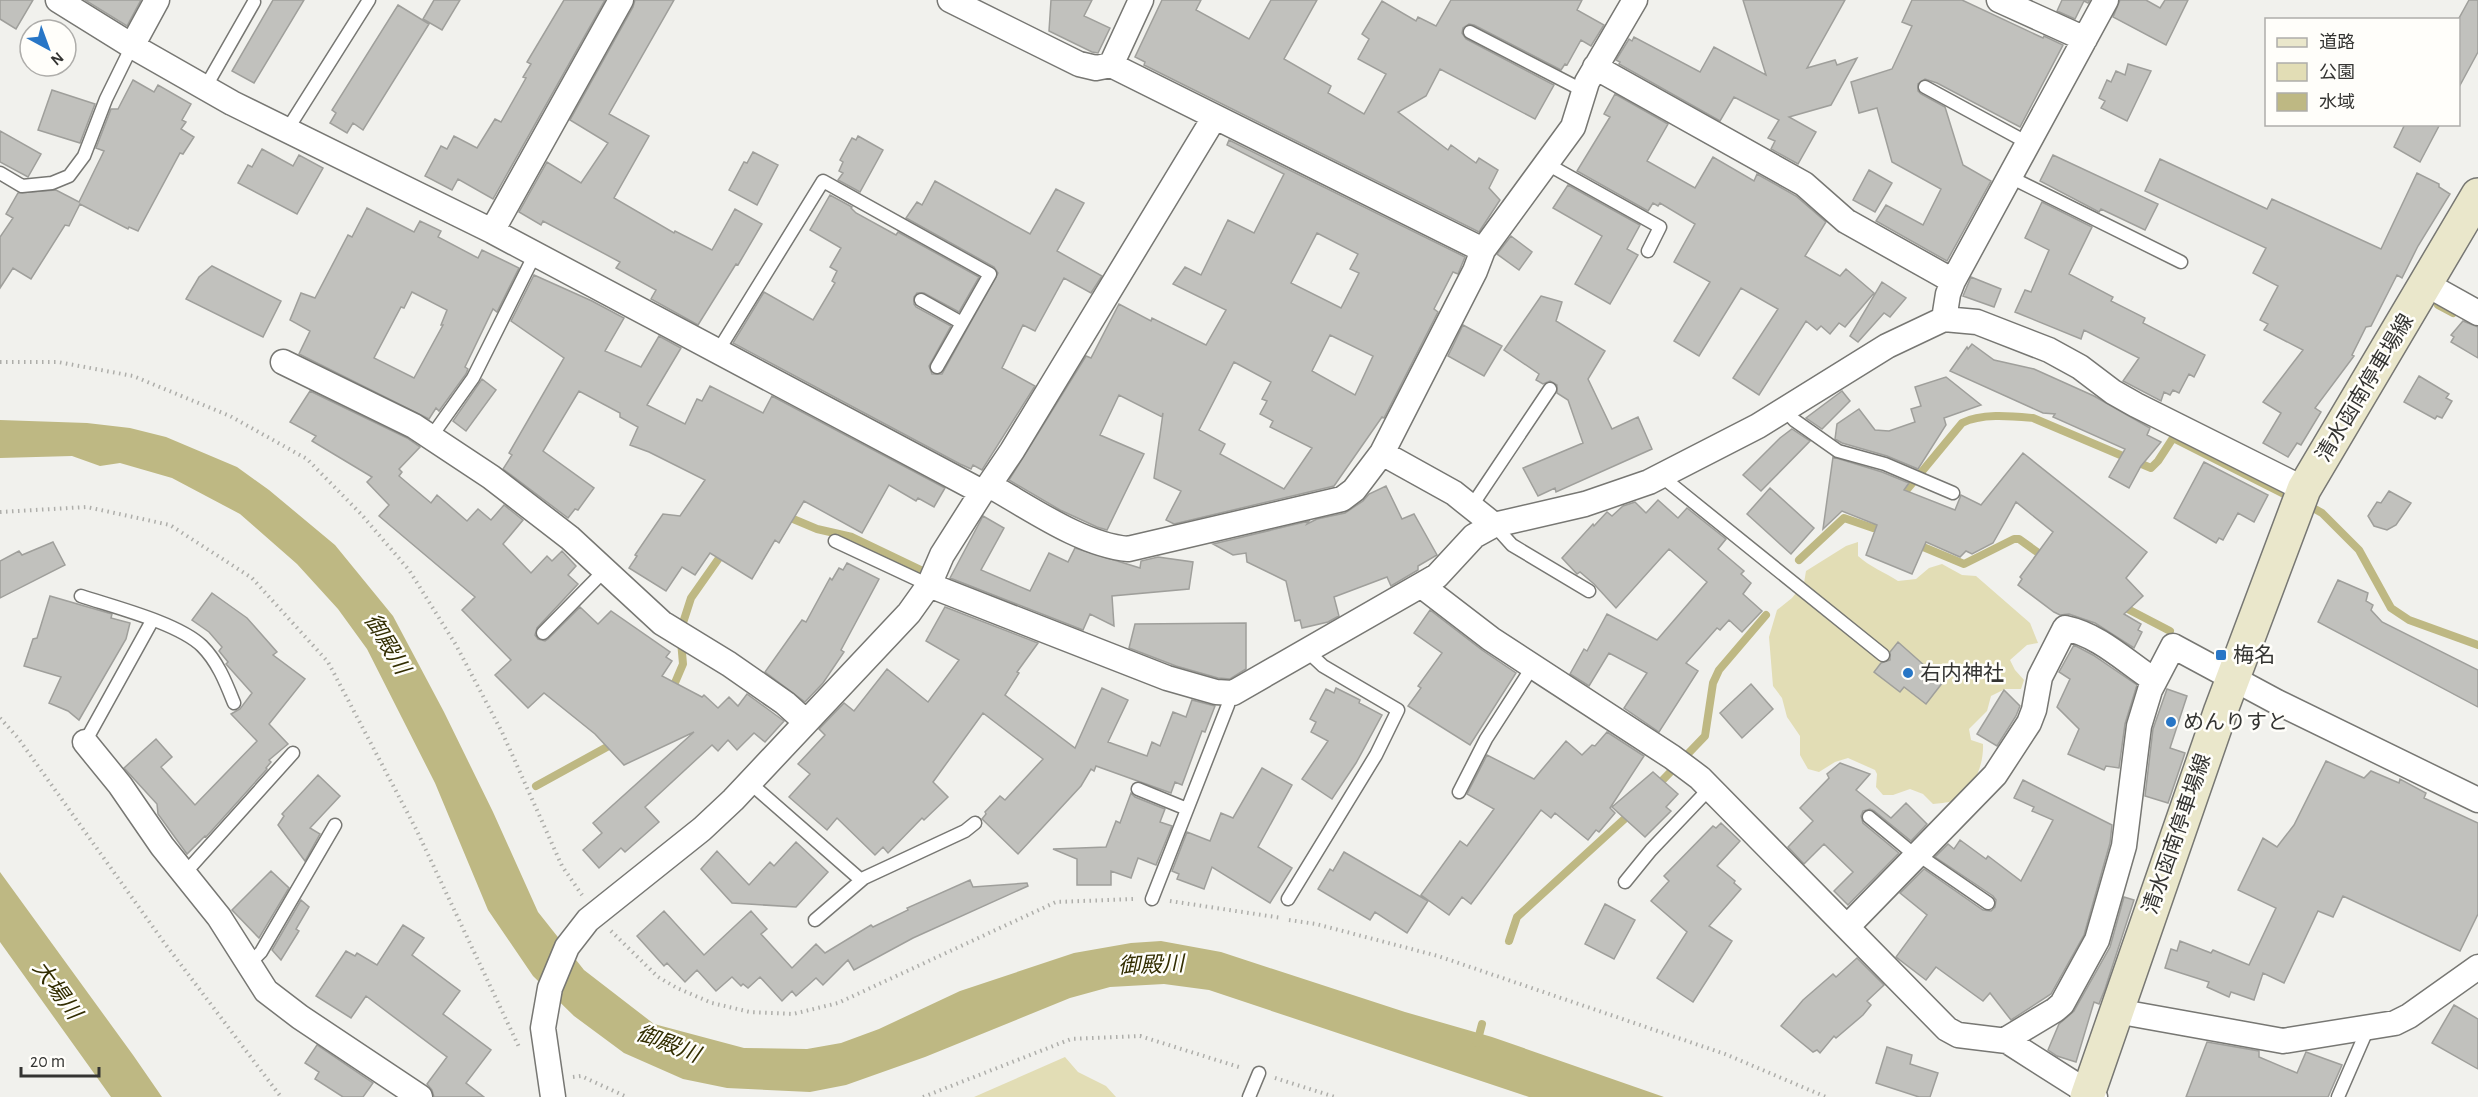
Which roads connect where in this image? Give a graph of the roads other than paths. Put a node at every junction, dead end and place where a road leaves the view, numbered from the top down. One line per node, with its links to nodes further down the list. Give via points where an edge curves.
1 (58, 0): 13 (street)
2 (157, 0): 13 (street)
3 (369, 0): 20 (lane)
4 (621, 0): 26 (street)
5 (950, 0): 14 (street, via 1079,64 1096,68)
6 (1141, 0): 14 (street)
7 (1635, 0): 15 (street)
8 (1998, 0): 12 (street)
9 (2106, 0): 12 (street)
10 (254, 2): 17 (lane)
11 (1470, 32): 18 (lane)
12 (2085, 39): 21 (street)
13 (132, 46): 17 (street); 23 (lane, via 84,156 69,176 52,183 22,186)
14 (1111, 65): 19 (street)
15 (1595, 67): 18 (street); 31 (street, via 1804,184 1846,221)
16 (1925, 87): 21 (lane)
17 (206, 88): 20 (street)
18 (1584, 91): 22 (street, via 1573,127)
19 (1214, 118): 27 (street); 45 (street)
20 (286, 130): 26 (street)
21 (2028, 143): 24 (street)
22 (1547, 164): 27 (street); 28 (lane, via 1660,226)
23 (0, 173)
24 (2010, 177): 30 (lane); 31 (street)
25 (2478, 195): 32 (main road, 清水函南停車場線)
26 (492, 231): 29 (street)
27 (1483, 250): 43 (street)
28 (1648, 251)
29 (535, 254): 37 (street); 42 (lane, via 473,378)
30 (2181, 262)
31 (1953, 281): 35 (street)
32 (2427, 284): 34 (street); 46 (main road, 清水函南停車場線)
33 (921, 300): 36 (lane)
34 (2478, 313)
35 (1944, 319): 41 (street, via 1887,346); 46 (street, via 1977,322 2049,350 2136,405)
36 (962, 323): 37 (lane, via 990,274 823,181); 39 (lane)
37 (718, 351): 45 (street)
38 (283, 362): 42 (street)
39 (937, 367)
40 (1550, 389): 48 (lane)
41 (1785, 410): 44 (street); 47 (lane, via 1838,451 1874,460)
42 (431, 437): 51 (street, via 522,499)
43 (1382, 453): 45 (street, via 1354,490 1341,499 1128,549 1109,548); 48 (street, via 1454,493)
44 (1661, 476): 49 (street, via 1585,504); 59 (lane)
45 (986, 489): 52 (street, via 942,555)
46 (2304, 489): 61 (main road, 清水函南停車場線)
47 (1953, 493)
48 (1471, 507): 49 (street)
49 (1494, 525): 53 (street, via 1474,536 1437,576); 54 (lane, via 1512,545)
50 (835, 541): 52 (lane)
51 (605, 570): 57 (lane); 65 (street, via 642,607)
52 (929, 585): 63 (street, via 1167,678); 65 (street, via 909,613)
53 (1422, 586): 58 (street); 60 (street)
54 (1589, 591)
55 (81, 596): 56 (lane)
56 (152, 621): 64 (lane, via 201,646 216,663); 66 (lane)
57 (543, 633)
58 (1307, 651): 63 (street); 82 (lane, via 1323,666 1398,710 1376,755)
59 (1883, 655)
60 (1533, 666): 69 (street, via 1672,757); 71 (lane, via 1486,739)
61 (2232, 678): 62 (street, via 2173,646); 72 (street); 88 (main road, 清水函南停車場線)
62 (2154, 680): 77 (street, via 2096,639 2065,628 2040,677 2029,723 2012,751 1982,791); 90 (street, via 2139,726 2124,846 2097,940 2062,1004)
63 (1231, 693): 73 (lane)
64 (234, 703)
65 (806, 722): 68 (street)
66 (85, 742): 78 (street)
67 (293, 753): 78 (lane)
68 (750, 783): 79 (lane); 92 (street, via 702,829 592,917 567,947 554,972 543,1029)
69 (1710, 788): 80 (lane); 85 (street)
70 (1138, 789): 73 (lane)
71 (1459, 792)
72 (2478, 800)
73 (1187, 809): 81 (lane)
74 (1869, 817): 77 (lane)
75 (975, 824): 79 (lane)
76 (335, 825): 86 (lane, via 261,952)
77 (1917, 855): 83 (lane); 85 (street)
78 (186, 873): 86 (street)
79 (861, 880): 84 (lane)
80 (1625, 882)
81 (1152, 899)
82 (1288, 899)
83 (1988, 903)
84 (815, 920)
85 (1847, 927): 90 (street, via 1947,1029 1958,1035)
86 (249, 964): 94 (street, via 266,991 276,999)
87 (2473, 976): 89 (street, via 2395,1023)
88 (2116, 1011): 89 (street, via 2283,1041); 93 (main road, 清水函南停車場線)
89 (2368, 1028): 96 (lane)
90 (2005, 1041): 93 (street)
91 (1259, 1073): 95 (lane)
92 (551, 1087)
93 (2090, 1095)
94 (420, 1097)
95 (1249, 1097)
96 (2338, 1097)

